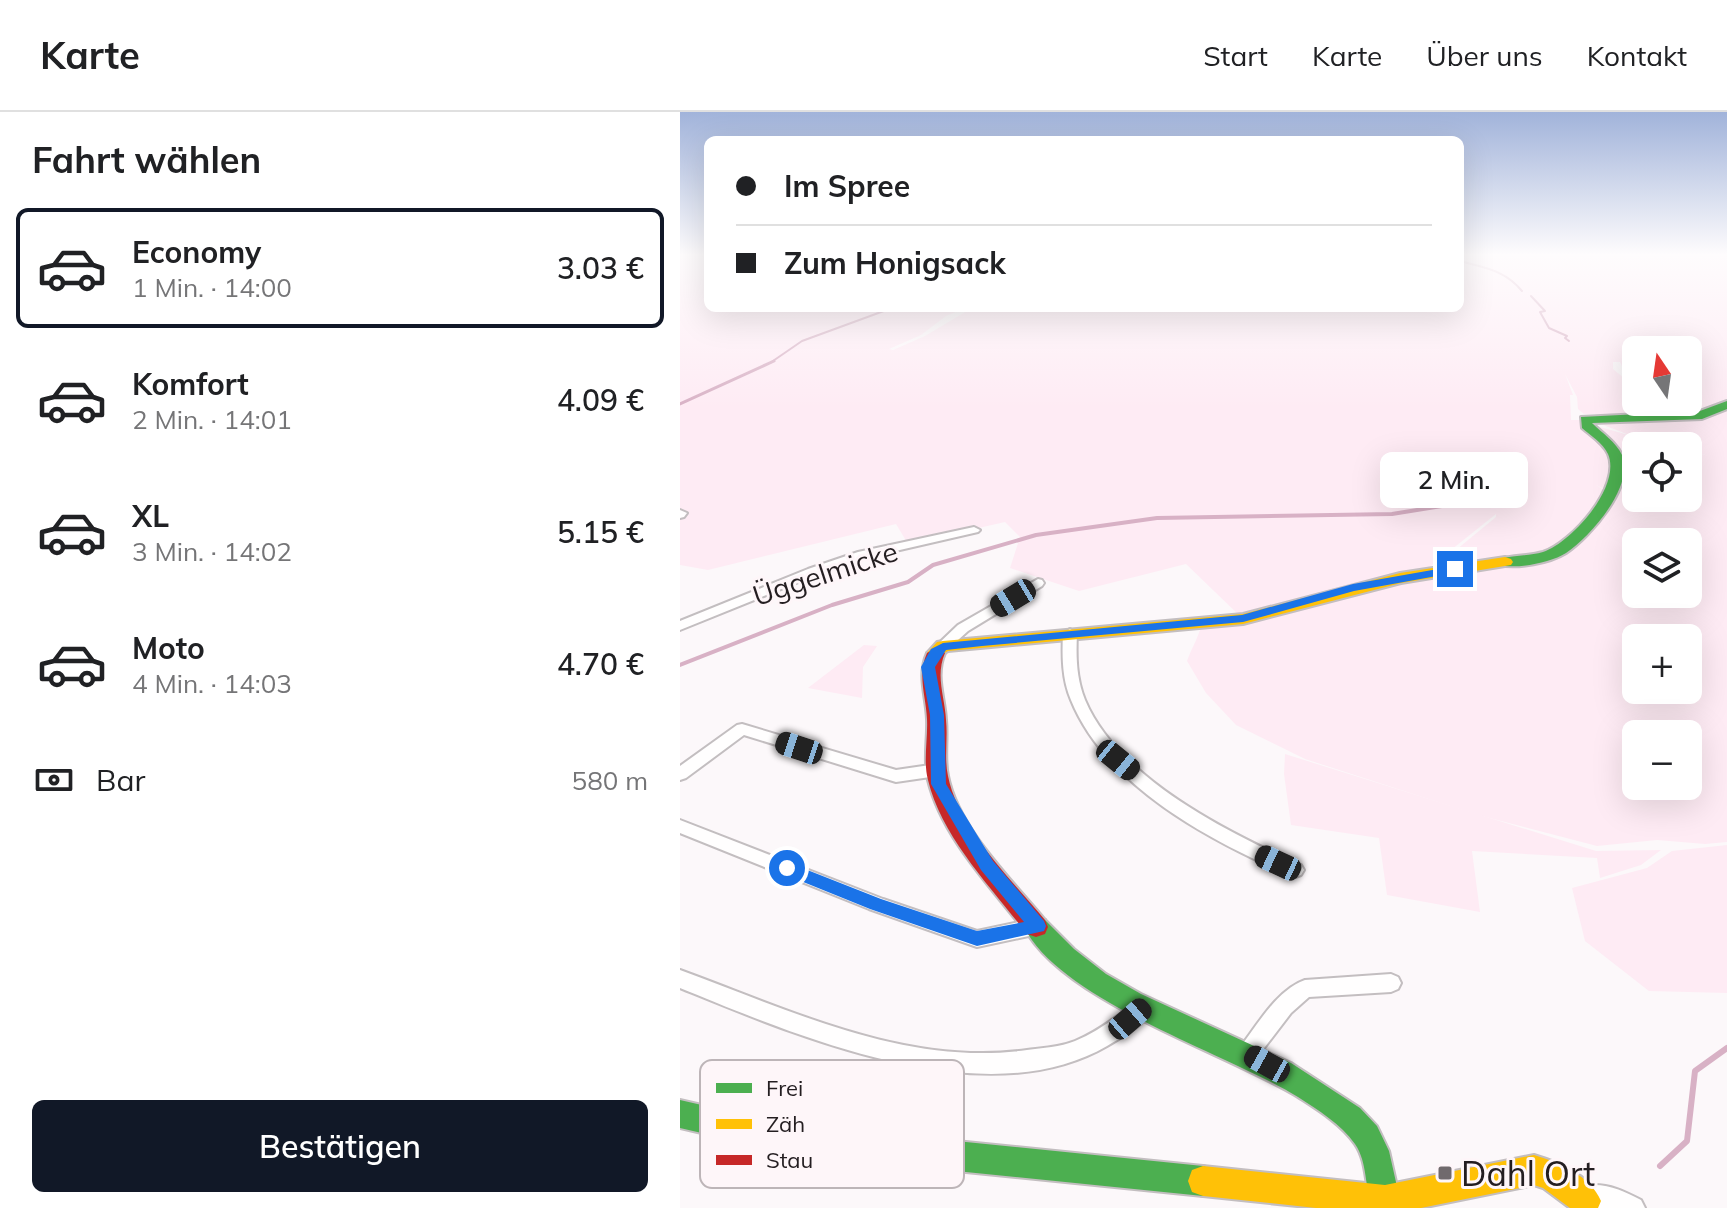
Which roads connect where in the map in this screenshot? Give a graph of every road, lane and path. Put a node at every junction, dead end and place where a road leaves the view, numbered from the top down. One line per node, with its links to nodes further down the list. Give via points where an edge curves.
1 (1727, 405): 5 (street, via 1702,415 1585,420 1615,453 1615,477 1607,501 1557,552 1384,581 1243,619)
2 (974, 530): 4 (street, Üggelmicke, via 862,555)
3 (1038, 583): 6 (street)
4 (680, 626)
5 (1070, 633): 6 (street); 10 (street, via 1069,666 1085,714 1118,760 1227,840)
6 (943, 646): 7 (street, via 928,667 937,715)
7 (937, 770): 8 (street, via 896,776 742,729); 11 (street, via 939,784 987,866)
8 (680, 774)
9 (680, 826): 11 (street, via 977,939)
10 (1295, 870)
11 (1038, 926): 14 (street, via 1073,965)
12 (680, 979): 16 (street, via 840,1039)
13 (1391, 983): 15 (street, via 1305,989)
14 (1143, 1008): 15 (street); 17 (street, via 1117,1030 1059,1056)
15 (1248, 1053): 21 (street, via 1324,1097 1359,1126 1379,1162)
16 (957, 1060)
17 (964, 1060)
18 (680, 1114): 19 (street)
19 (700, 1119)
20 (964, 1157): 21 (street)
21 (1385, 1200): 22 (street, via 1534,1170 1551,1175); 23 (street)
22 (1584, 1204): 24 (street, via 1603,1196)
23 (1410, 1208)
24 (1633, 1208)

